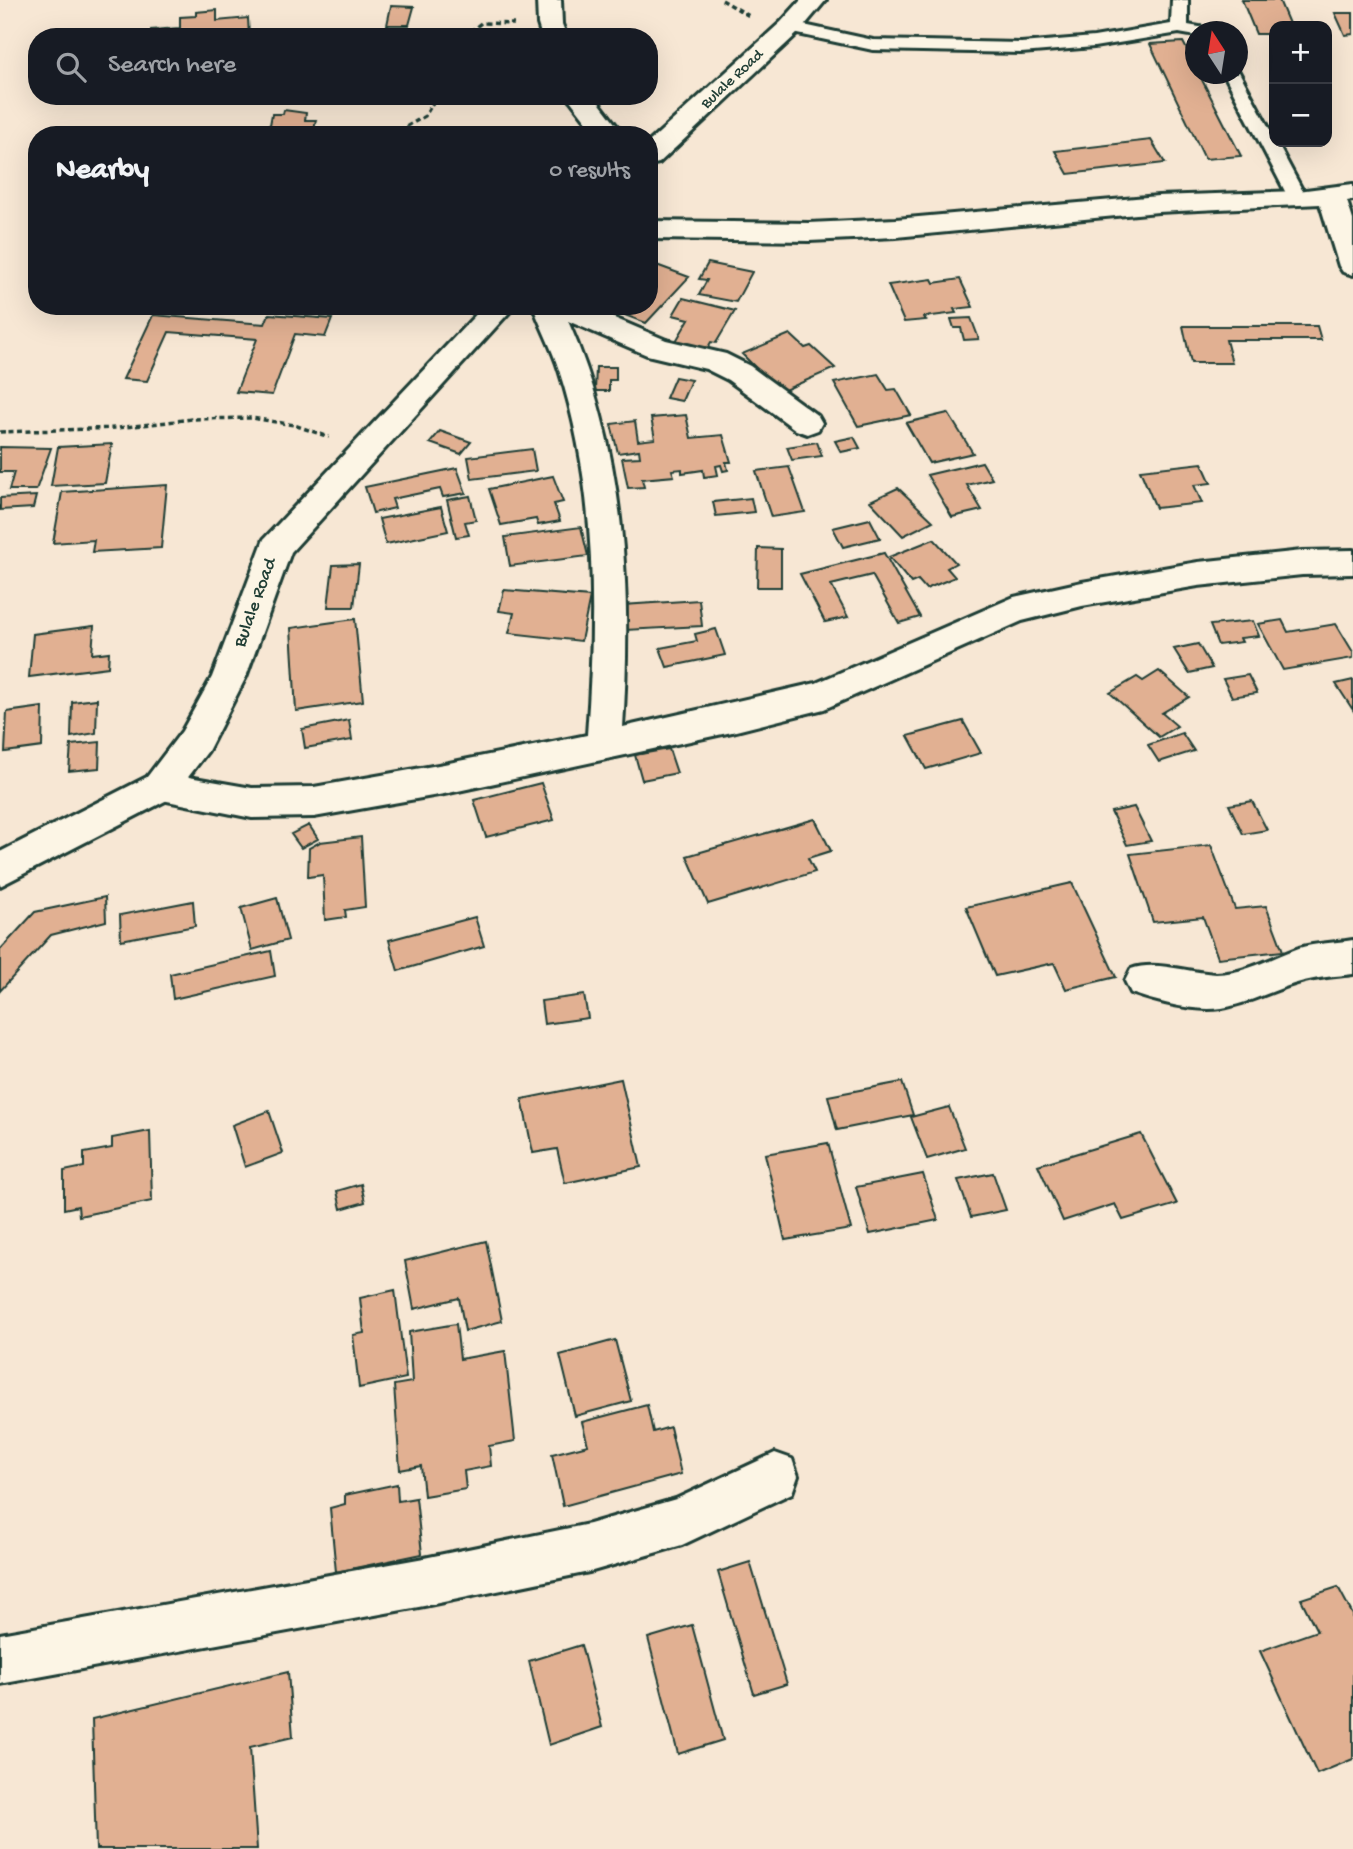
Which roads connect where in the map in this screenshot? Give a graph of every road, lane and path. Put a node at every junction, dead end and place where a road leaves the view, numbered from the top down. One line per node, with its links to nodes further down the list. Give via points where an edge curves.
1 (814, 0): 4 (street, Bulale Road)
2 (1180, 0): 6 (lane)
3 (551, 20): 5 (path, via 481,23)
4 (790, 27): 6 (lane, via 873,45 1021,48); 13 (street, Bulale Road)
5 (475, 28)
6 (1180, 28): 7 (lane)
7 (1185, 29)
8 (1238, 84): 15 (lane)
9 (434, 105): 11 (path)
10 (587, 105): 12 (street)
11 (410, 126)
12 (604, 126)
13 (658, 149)
14 (1342, 193): 15 (street); 17 (street)
15 (1298, 199): 16 (street, via 1158,204 896,228)
16 (658, 230)
17 (1353, 266)
18 (493, 315): 23 (street, Bulale Road)
19 (551, 315): 25 (street, via 577,380 606,539 611,662)
20 (578, 315): 21 (street, via 658,348 715,361)
21 (807, 423)
22 (0, 432): 23 (path, via 252,418 294,425)
23 (366, 451): 26 (street, Bulale Road, via 276,547 229,677 195,741)
24 (1353, 562): 25 (street, via 1198,574 1014,610 824,695)
25 (604, 745): 26 (street, via 314,802 252,803)
26 (160, 787): 27 (street, Bulale Road)
27 (2, 868)
28 (1353, 957): 29 (street, via 1303,964 1253,984 1220,991)
29 (1145, 981)
30 (775, 1476): 31 (street, via 682,1521 589,1548)
31 (0, 1659)

